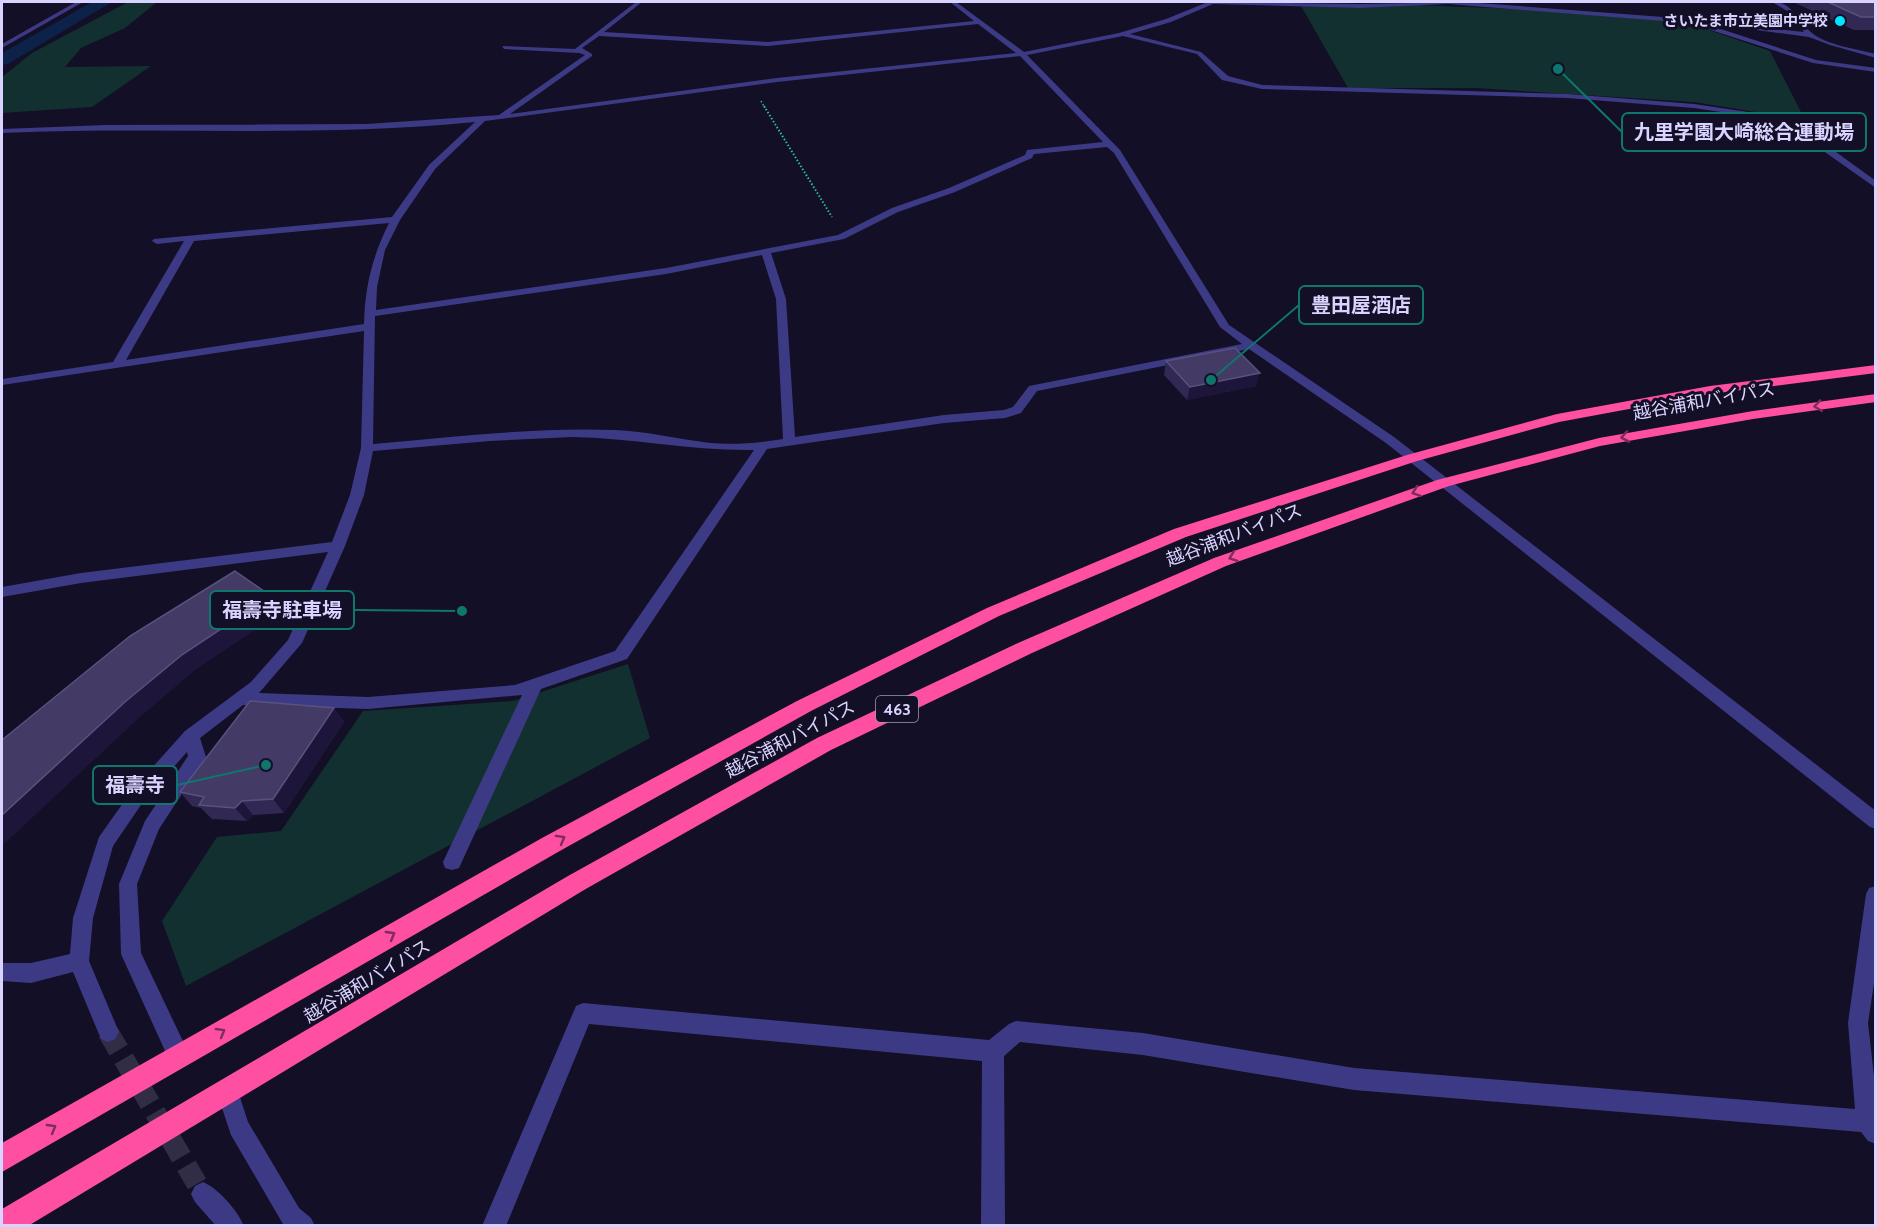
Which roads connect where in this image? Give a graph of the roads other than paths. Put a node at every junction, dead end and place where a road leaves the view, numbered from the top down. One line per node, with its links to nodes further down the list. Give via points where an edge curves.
1 (80, 2): 11 (street)
2 (639, 2): 9 (street)
3 (953, 2): 7 (street)
4 (1212, 2): 6 (street, via 1360,6 1448,2); 8 (street, via 1181,17)
5 (1775, 2): 10 (street, via 1789,10)
6 (1690, 21): 10 (street); 16 (street, via 1815,62)
7 (981, 22): 9 (street, via 768,44); 14 (street)
8 (1120, 33): 14 (street); 21 (street, via 1199,53 1226,78 1262,87 1567,96 1694,106 1788,120 1797,122 1815,141)
9 (597, 34): 13 (street, via 578,48)
10 (1810, 35): 15 (street)
11 (2, 46)
12 (504, 47): 13 (street)
13 (580, 51): 17 (street, via 590,55)
14 (1021, 53): 17 (street, via 752,82); 20 (street)
15 (1875, 56)
16 (1875, 70)
17 (501, 117): 18 (street)
18 (483, 119): 19 (street, via 331,127 163,125); 22 (street, via 432,166)
19 (2, 131)
20 (1110, 144): 25 (street, via 1030,152 1029,156 895,210 844,236); 27 (street, via 1225,327)
21 (1875, 185)
22 (395, 220): 23 (street); 26 (street, via 380,250)
23 (190, 238): 24 (street); 28 (street)
24 (157, 241)
25 (766, 252): 26 (street); 32 (street, via 781,299)
26 (370, 321): 28 (street); 34 (street)
27 (1251, 345): 32 (street, via 1033,387 1017,410 1005,414); 35 (street)
28 (117, 365): 30 (street)
29 (1875, 369): 35 (highway, 越谷浦和バイパス / 463, via 1622,405 1557,418)
30 (2, 382)
31 (1875, 398): 36 (highway, 越谷浦和バイパス / 463, one-way to 36, via 1599,442)
32 (789, 442): 33 (street)
33 (763, 446): 34 (street, via 713,447 618,434 572,433); 39 (street, via 621,655)
34 (367, 448): 37 (street, via 357,495)
35 (1412, 458): 36 (street); 49 (highway, 越谷浦和バイパス / 463, one-way to 35, via 804,706 993,612 1180,533)
36 (1443, 483): 42 (street); 50 (highway, 越谷浦和バイパス / 463, one-way to 50, via 1220,562 1025,648 824,744 576,883)
37 (338, 546): 38 (street, via 81,578); 40 (street, via 294,643 256,686)
38 (2, 592)
39 (535, 684): 40 (street, via 516,691 368,702); 43 (street)
40 (238, 699): 41 (street)
41 (191, 736): 45 (street, via 139,794 105,843 83,918); 49 (street, via 197,757 151,826 128,884 131,954)
42 (1875, 822)
43 (453, 862)
44 (1875, 894): 51 (street, via 1858,1023)
45 (79, 961): 46 (street, via 31,974); 47 (street)
46 (2, 972)
47 (108, 1032)
48 (993, 1051): 51 (street, via 1016,1031 1143,1044 1354,1079); 57 (street, via 583,1013); 58 (street)
49 (179, 1056): 52 (highway, 越谷浦和バイパス / 463, one-way to 49)
50 (227, 1090): 54 (highway, 越谷浦和バイパス / 463); 56 (street, via 239,1127 291,1216)
51 (1871, 1127)
52 (2, 1158)
53 (203, 1194): 55 (street)
54 (2, 1225)
55 (231, 1226)
56 (303, 1226)
57 (494, 1226)
58 (993, 1226)

